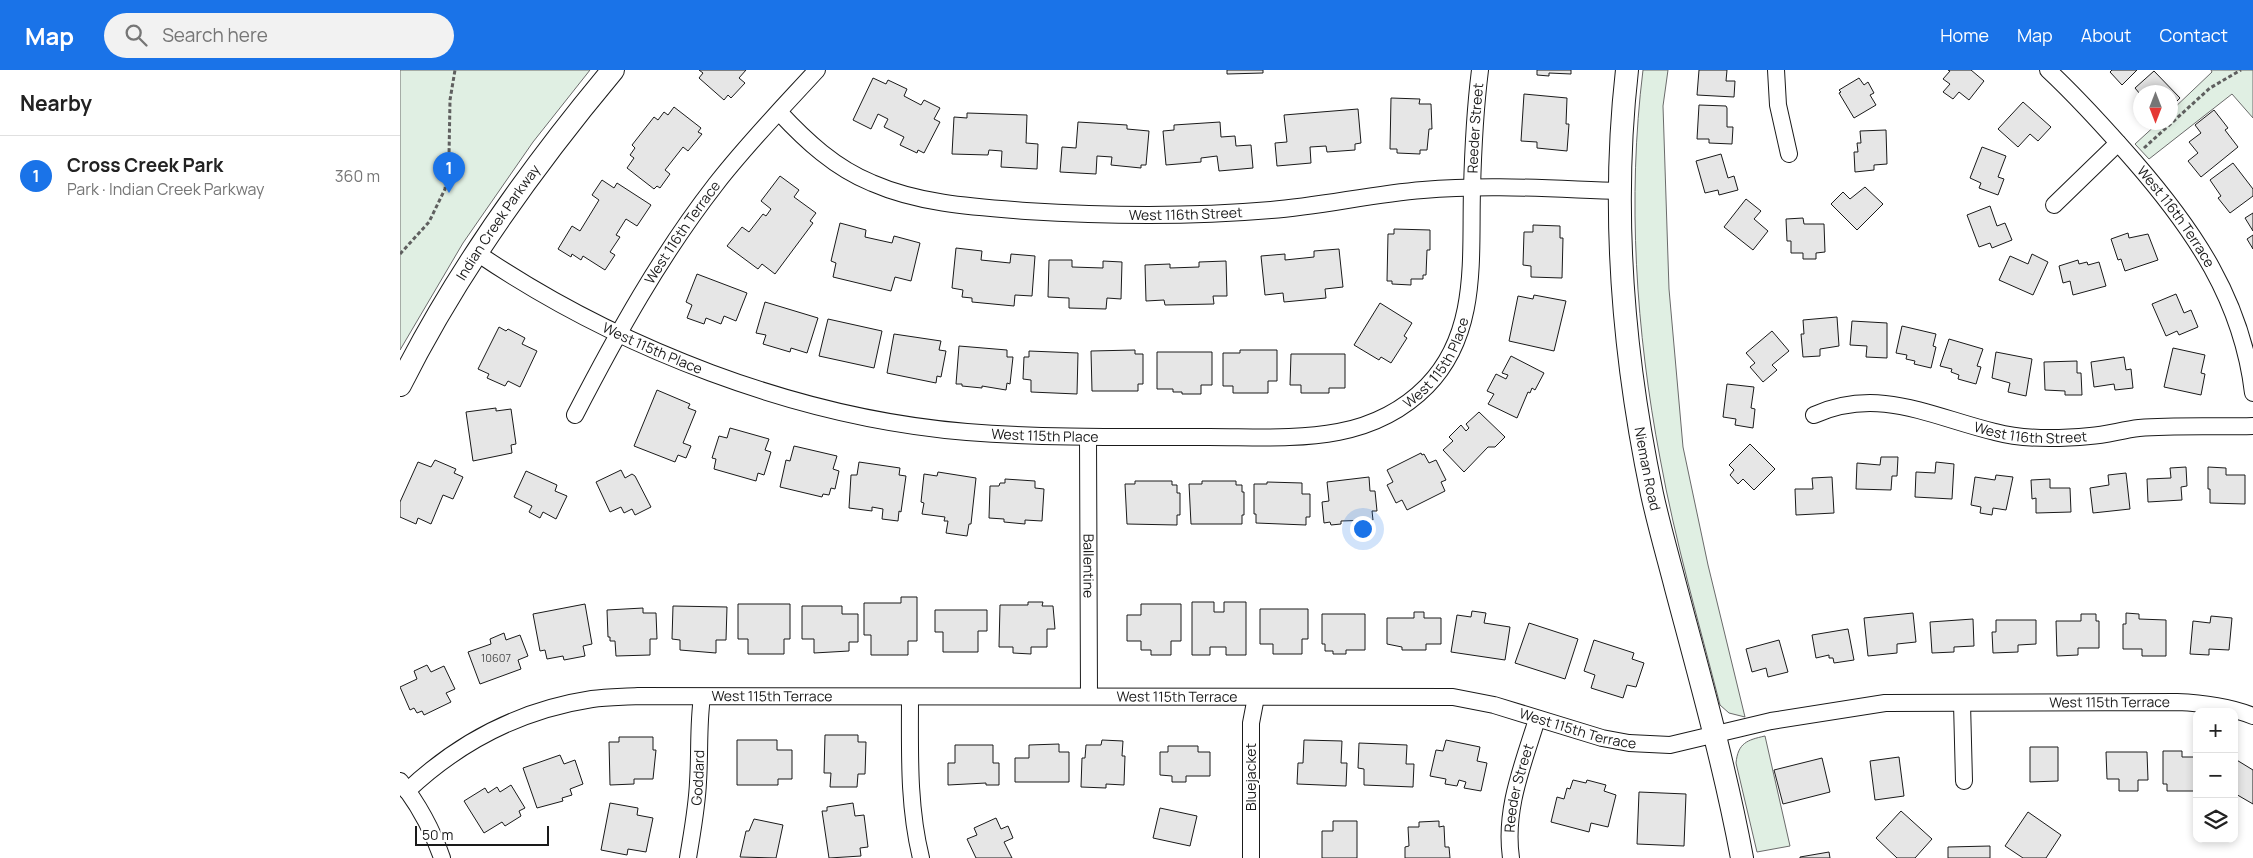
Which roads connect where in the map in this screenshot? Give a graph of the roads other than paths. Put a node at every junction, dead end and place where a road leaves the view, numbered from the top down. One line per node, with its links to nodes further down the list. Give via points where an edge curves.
1 (613, 70): 13 (street, Indian Creek Parkway, via 561,132)
2 (818, 70): 7 (street, West 116th Terrace)
3 (1480, 70): 10 (street, Reeder Street)
4 (1627, 70): 11 (street, Nieman Road)
5 (1776, 70): 9 (street, via 1778,105)
6 (2048, 70): 8 (street, West 116th Terrace)
7 (779, 112): 10 (street, West 116th Street, via 806,141 870,183 906,196 986,208 1104,216 1185,216 1273,210 1387,194); 14 (street, West 116th Terrace, via 715,185 664,257)
8 (2118, 142): 12 (street); 16 (street, West 116th Terrace, via 2172,204 2210,263 2238,323 2250,363)
9 (1790, 154)
10 (1472, 187): 11 (street, West 116th Street); 20 (street, West 115th Place, via 1471,283 1460,332 1446,360 1427,385 1397,410 1368,425 1321,436)
11 (1620, 191): 28 (street, Nieman Road, via 1626,333 1636,412 1652,496)
12 (2054, 205)
13 (477, 253): 14 (street, West 115th Place, via 510,276); 15 (street, Indian Creek Parkway)
14 (617, 333): 17 (street, West 116th Terrace); 20 (street, West 115th Place, via 740,383 891,422 965,432)
15 (400, 385)
16 (2253, 393)
17 (575, 414)
18 (1814, 414): 19 (street, West 116th Street, via 1831,407 1869,402 1900,404 1996,433 2043,438 2091,436 2139,428)
19 (2253, 426)
20 (1088, 437): 21 (street, Ballentine)
21 (1089, 696): 23 (street, West 115th Terrace); 24 (street, West 115th Terrace)
22 (702, 697): 24 (street, West 115th Terrace); 30 (street, West 115th Terrace, via 593,699 548,709 468,742); 32 (street, Goddard, via 698,781)
23 (1256, 697): 27 (street, West 115th Terrace, via 1453,697 1494,705); 34 (street, Bluejacket, via 1251,723)
24 (910, 698): 33 (street, via 910,791)
25 (1962, 703): 26 (street, West 115th Terrace, via 2207,703 2234,708); 28 (street, West 115th Terrace, via 1885,703 1771,722); 29 (street)
26 (2253, 716)
27 (1536, 719): 28 (street, West 115th Terrace, via 1630,743 1670,745); 35 (street, Reeder Street, via 1512,800)
28 (1715, 736): 36 (street, Nieman Road)
29 (1964, 781)
30 (404, 786): 31 (street, via 432,832)
31 (442, 858)
32 (688, 858)
33 (921, 858)
34 (1251, 858)
35 (1511, 858)
36 (1742, 858)

